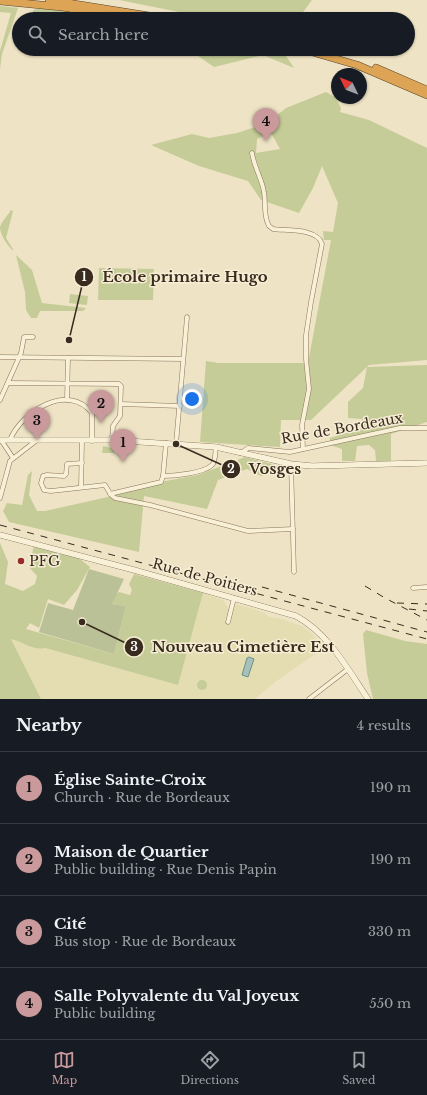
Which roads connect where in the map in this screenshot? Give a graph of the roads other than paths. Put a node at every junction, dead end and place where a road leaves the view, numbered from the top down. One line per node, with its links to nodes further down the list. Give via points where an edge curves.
1 (49, 0): 4 (highway)
2 (0, 1): 3 (highway)
3 (100, 12)
4 (124, 12)
5 (326, 56): 8 (highway, via 357,65)
6 (340, 56): 7 (highway, via 387,72)
7 (427, 90)
8 (427, 95)
9 (252, 153): 32 (street, via 264,191 268,226 273,229 315,234 322,244 306,335 309,389 302,424)
10 (187, 317): 15 (street)
11 (34, 337): 13 (street, via 24,337)
12 (0, 357): 13 (street)
13 (19, 358): 14 (street); 16 (street)
14 (68, 358): 15 (street); 17 (street)
15 (183, 359): 21 (street)
16 (9, 383): 17 (street); 18 (street)
17 (67, 383): 19 (street); 20 (street, via 119,384)
18 (0, 400)
19 (67, 400): 24 (street, via 54,401 35,411 14,432); 28 (street, via 77,401 89,410 92,418)
20 (121, 404): 21 (street); 26 (street, via 120,416 113,426)
21 (180, 406): 30 (street)
22 (427, 428): 32 (street, Rue de Bordeaux, via 400,428)
23 (1, 440): 24 (street, Rue de Bordeaux); 34 (street)
24 (10, 440): 25 (street, Rue de Bordeaux)
25 (37, 440): 27 (street, Rue de Bordeaux); 34 (street)
26 (112, 440): 28 (street, Rue de Bordeaux); 29 (street, Rue de Bordeaux)
27 (82, 441): 28 (street, Rue de Bordeaux); 35 (street)
28 (92, 441)
29 (166, 443): 30 (street, Rue de Bordeaux); 38 (street)
30 (176, 444): 31 (street, Rue de Bordeaux)
31 (216, 447): 33 (street, Rue de Bordeaux); 38 (street, via 213,465 198,471)
32 (303, 450): 33 (street, Rue de Bordeaux, via 280,452 248,448)
33 (242, 453): 37 (street)
34 (13, 458): 39 (street)
35 (82, 463): 40 (street); 40 (street, via 69,463 64,476 43,476 41,483 44,490 51,491)
36 (427, 463): 37 (street, via 312,466)
37 (291, 464): 43 (street)
38 (163, 476): 41 (street, via 161,482)
39 (2, 482): 42 (street)
40 (81, 487): 41 (street, via 105,485)
41 (110, 494): 43 (street, via 116,498 248,530)
42 (0, 498)
43 (292, 529): 45 (street)
44 (0, 536): 48 (street, Rue de Poitiers)
45 (294, 572)
46 (427, 587): 47 (street)
47 (413, 588)
48 (234, 598): 49 (street); 50 (street, Rue de Poitiers, via 296,616 310,624 332,646)
49 (228, 622)
50 (348, 669): 51 (street); 52 (street, Rue de Poitiers)
51 (309, 699)
52 (368, 699)

